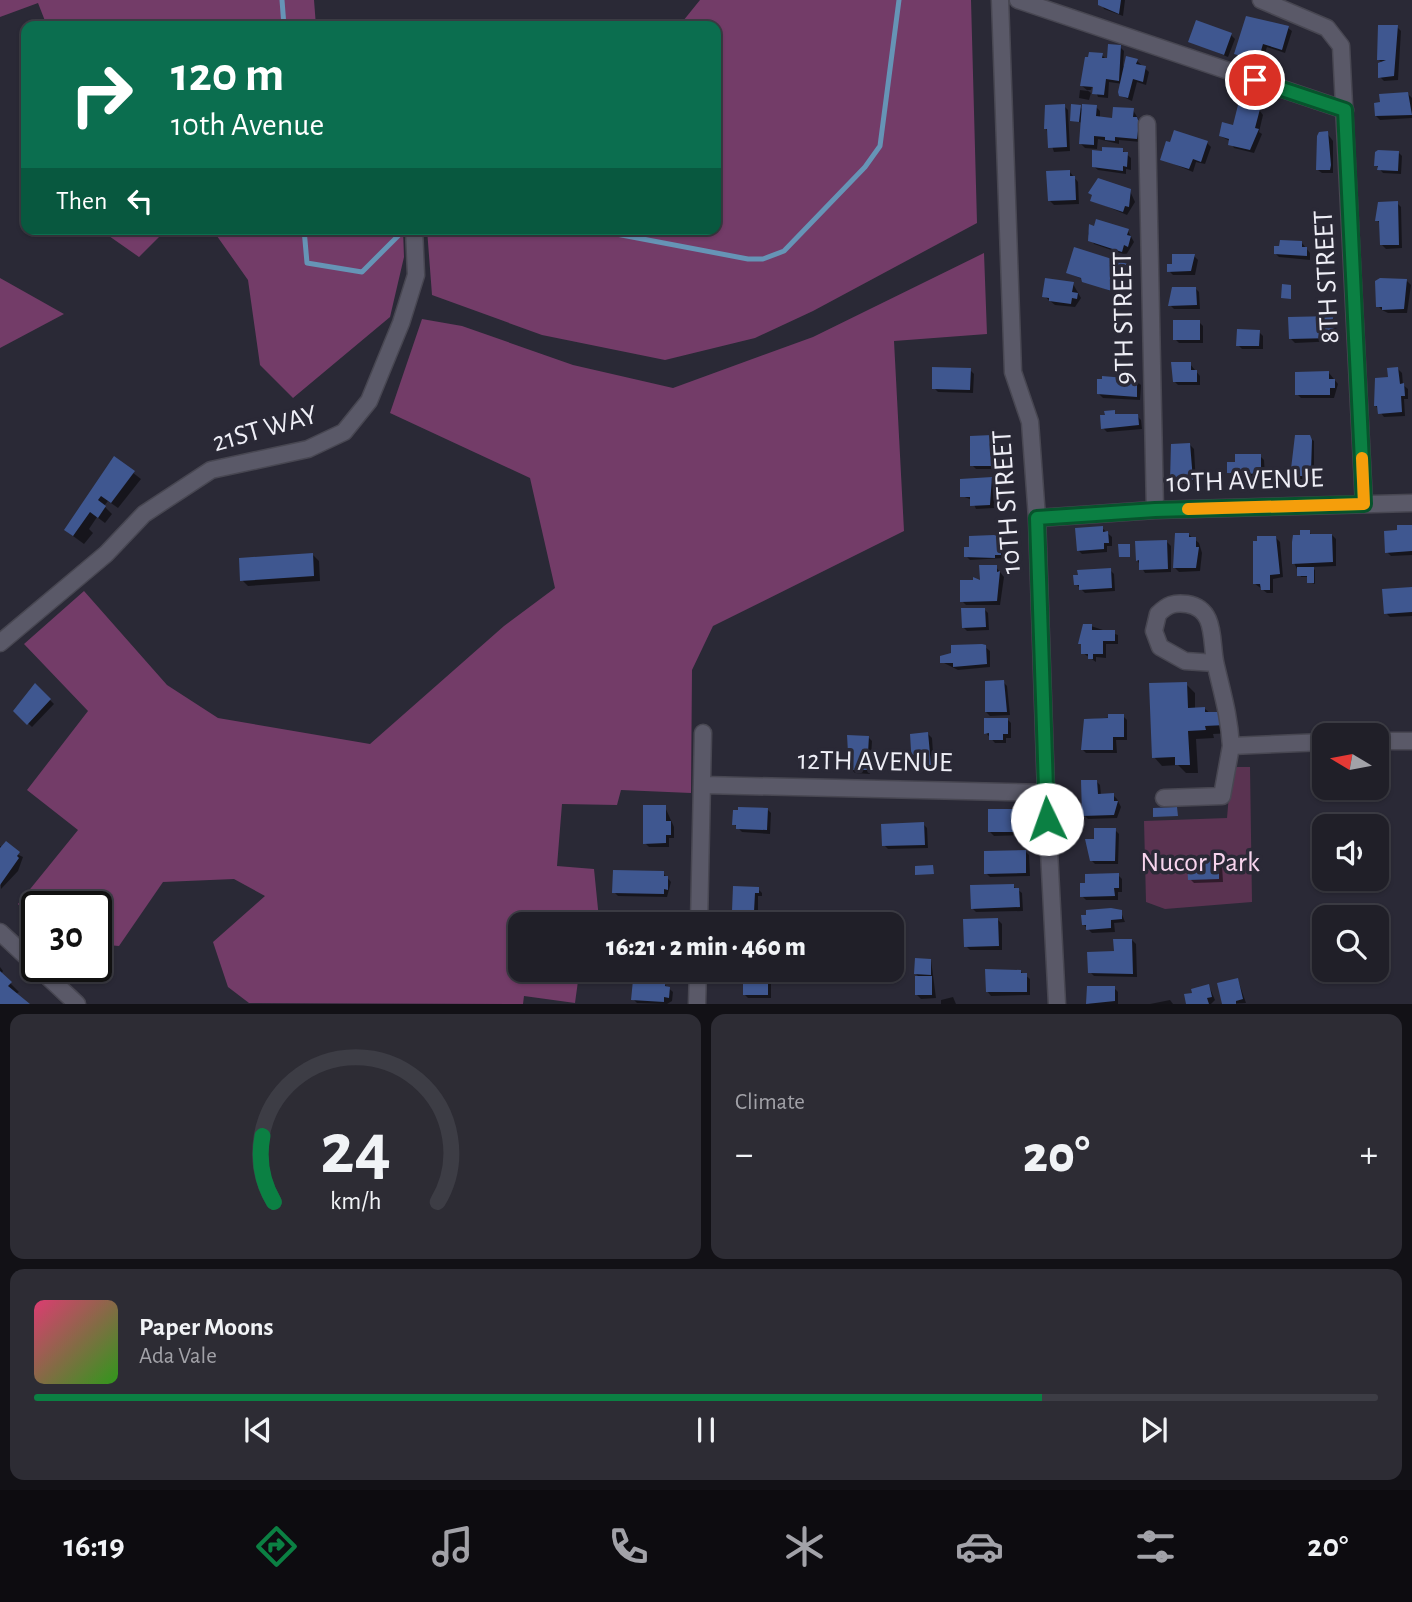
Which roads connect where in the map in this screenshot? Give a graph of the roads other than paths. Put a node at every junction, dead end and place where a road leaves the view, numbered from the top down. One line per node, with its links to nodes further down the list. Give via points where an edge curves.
1 (1000, 0): 10 (street, 10TH STREET, via 1013,372 1030,422)
2 (1018, 0): 4 (street)
3 (1261, 0): 4 (street, 8TH STREET, via 1327,28 1341,46)
4 (1345, 110): 8 (street, 8TH STREET)
5 (1147, 124): 9 (street, 9TH STREET)
6 (414, 235): 11 (street, 21ST WAY, via 416,275 401,323 369,401 344,432 308,449 211,470 144,514 106,554)
7 (1412, 503): 8 (street, 10TH AVENUE)
8 (1364, 504): 9 (street, 10TH AVENUE)
9 (1155, 510): 10 (street, 10TH AVENUE)
10 (1037, 518): 19 (street, 10TH STREET)
11 (0, 643)
12 (1215, 663): 12 (street, via 1209,619 1203,611 1175,603 1158,614 1154,631 1160,647 1185,661); 17 (street, via 1228,706)
13 (703, 733): 18 (street)
14 (1390, 741): 15 (street)
15 (1412, 741)
16 (1312, 743): 17 (street)
17 (1231, 746): 20 (street, via 1223,796)
18 (704, 785): 19 (street, 12TH AVENUE); 21 (street)
19 (1046, 793): 26 (street, 10TH STREET)
20 (1164, 798)
21 (699, 912)
22 (0, 932): 24 (street)
23 (698, 982): 25 (street)
24 (77, 1003)
25 (697, 1003)
26 (1057, 1003)

